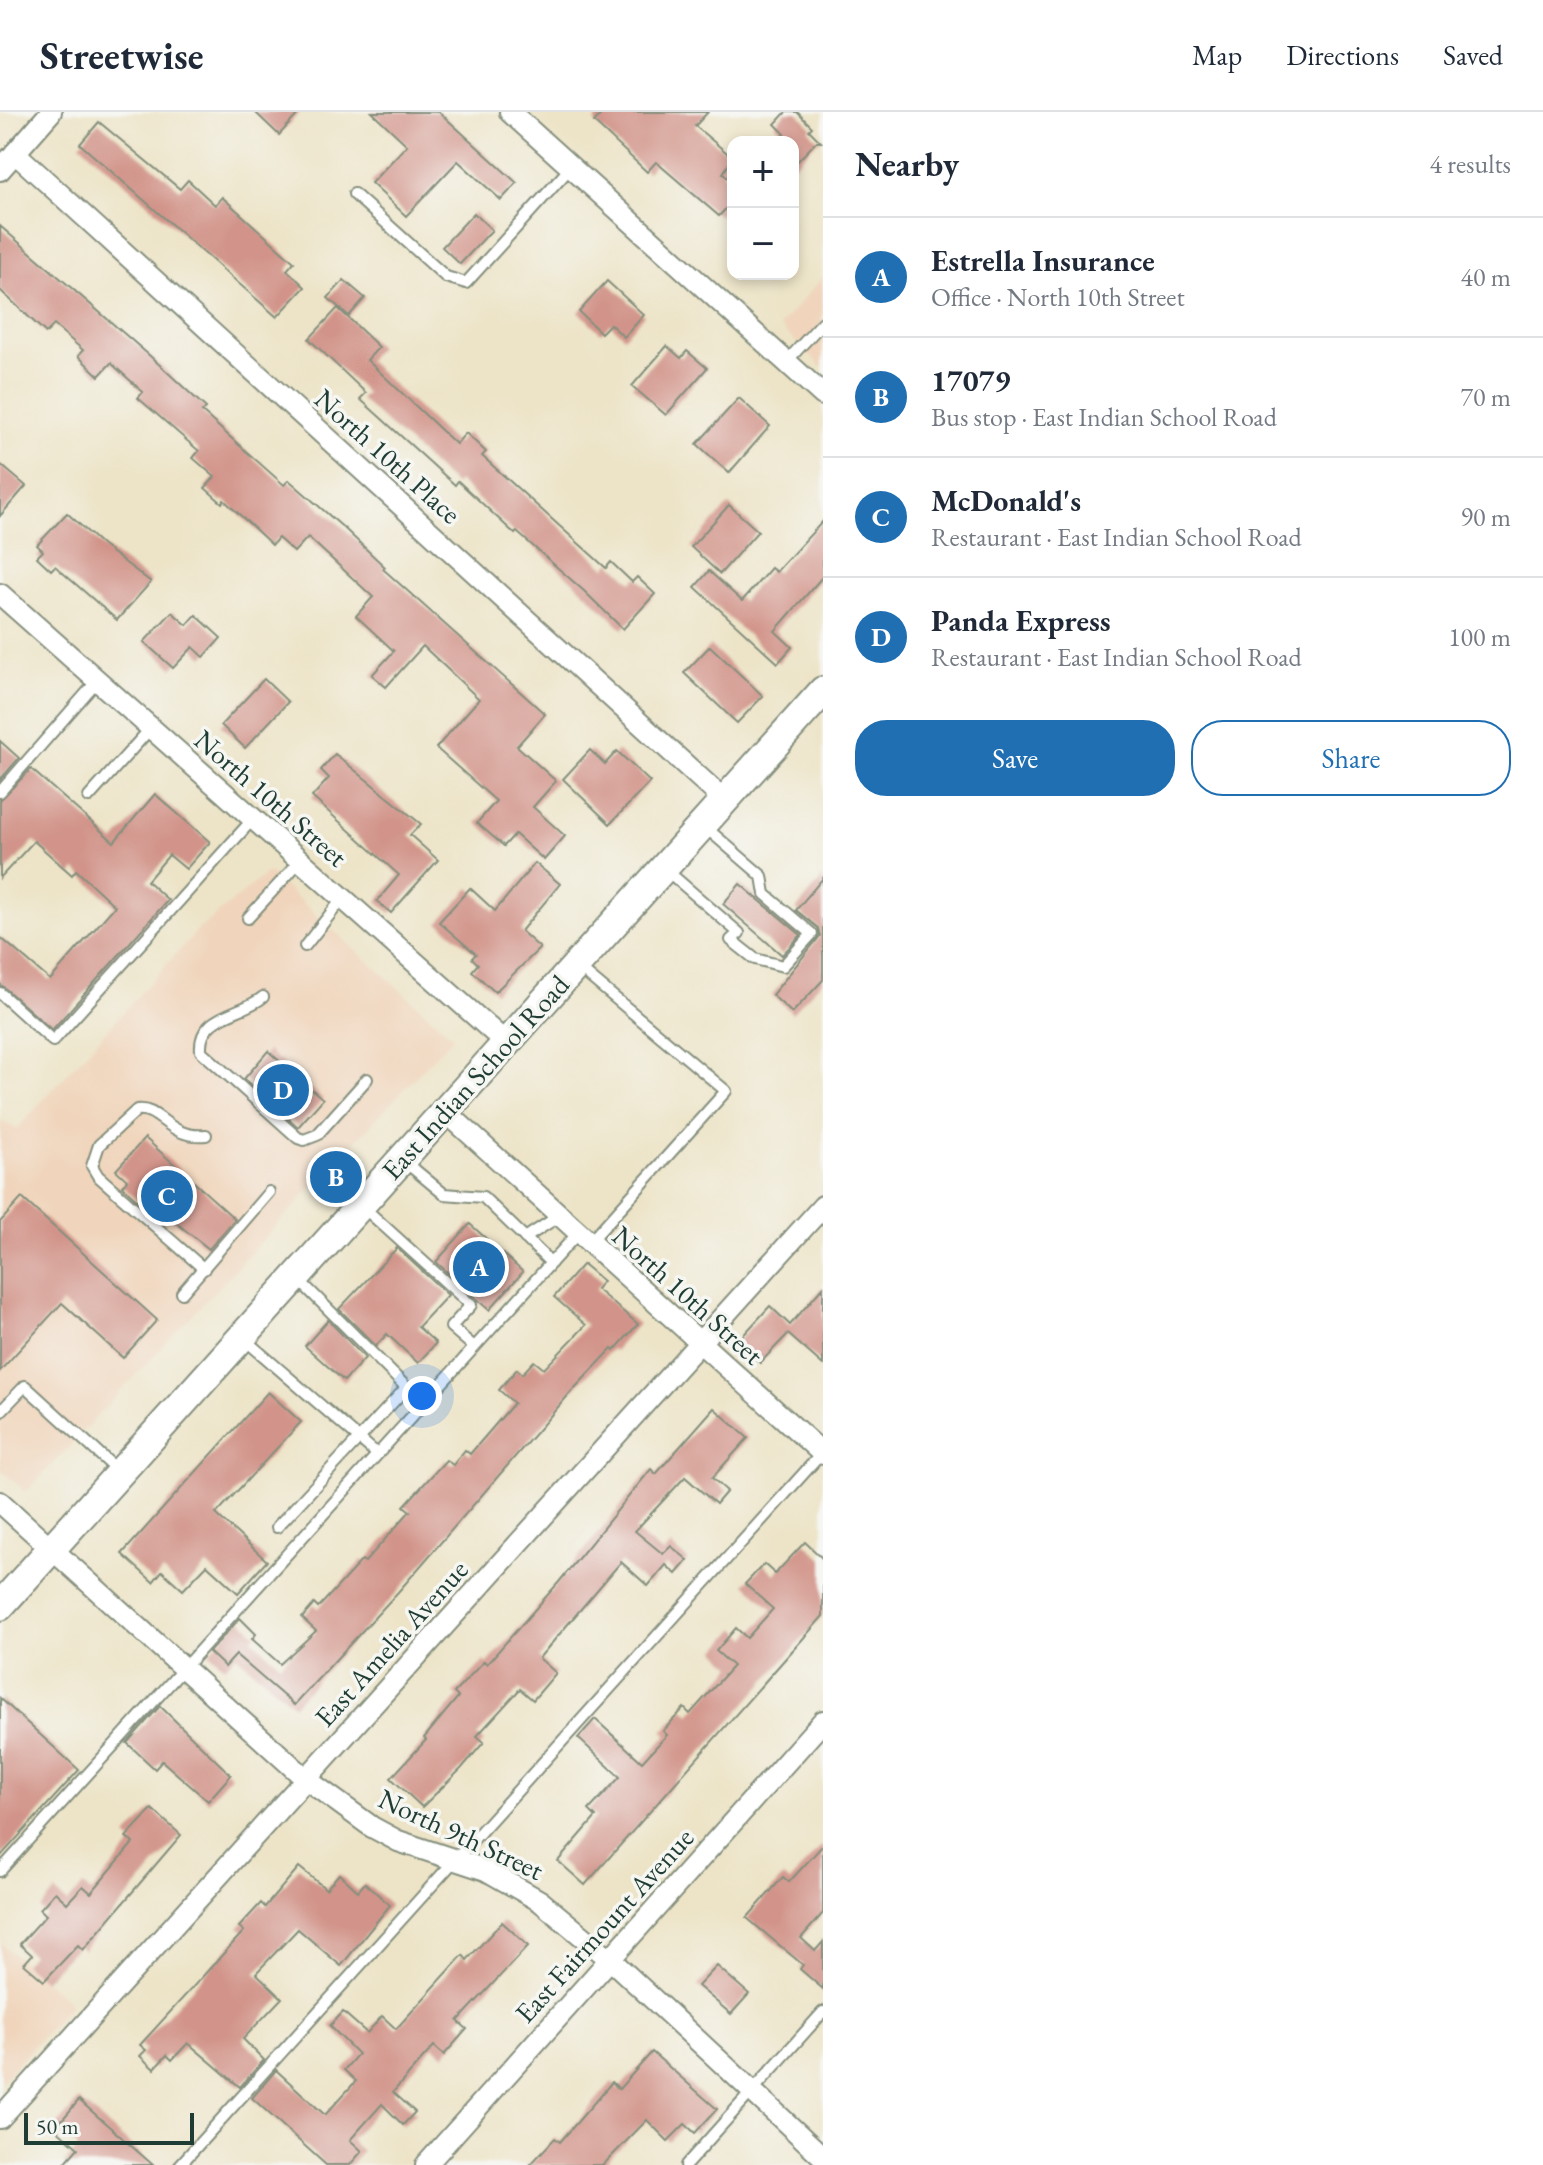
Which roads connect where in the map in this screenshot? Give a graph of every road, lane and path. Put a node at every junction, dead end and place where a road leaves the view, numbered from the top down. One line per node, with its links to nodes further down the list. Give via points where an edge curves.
1 (510, 112): 4 (street)
2 (50, 113): 3 (street)
3 (15, 153): 5 (street); 16 (street, North 10th Place)
4 (571, 167): 6 (lane, via 466,283 446,277); 8 (street)
5 (0, 170)
6 (354, 194)
7 (823, 322): 8 (lane)
8 (786, 362): 9 (street)
9 (823, 395)
10 (0, 594): 11 (street, North 10th Street)
11 (97, 681): 13 (street, North 10th Street); 14 (lane)
12 (823, 691): 16 (main road, East Indian School Road)
13 (150, 729): 15 (lane); 17 (street, North 10th Street)
14 (0, 792)
15 (89, 797)
16 (724, 800): 18 (main road, East Indian School Road)
17 (253, 819): 19 (street, North 10th Street); 25 (lane, via 53,1041)
18 (703, 824): 20 (main road, East Indian School Road); 20 (lane, via 762,876 765,894 812,934 783,966 755,959 731,940 739,933)
19 (300, 861): 21 (street, North 10th Street); 22 (lane)
20 (663, 868): 24 (main road, East Indian School Road)
21 (343, 898): 23 (lane); 27 (street, North 10th Street)
22 (248, 918)
23 (305, 946)
24 (576, 965): 27 (main road, East Indian School Road); 37 (lane, via 726,1091)
25 (0, 993)
26 (263, 997): 28 (lane, via 214,1022 202,1037 201,1051 298,1138 317,1135)
27 (506, 1043): 29 (main road, East Indian School Road)
28 (367, 1079)
29 (445, 1111): 31 (main road, East Indian School Road); 35 (street, North 10th Street)
30 (206, 1135): 39 (lane, via 183,1136 152,1113 137,1110 99,1145 92,1166)
31 (401, 1159): 33 (main road, East Indian School Road); 36 (lane, via 444,1194 483,1197)
32 (269, 1192): 39 (lane)
33 (360, 1204): 40 (main road, East Indian School Road); 44 (lane, via 471,1305 451,1327)
34 (823, 1206): 43 (street, East Amelia Avenue)
35 (559, 1216): 36 (lane); 37 (street, North 10th Street)
36 (525, 1238): 38 (lane)
37 (584, 1238): 38 (lane); 43 (street, North 10th Street)
38 (551, 1263): 44 (lane)
39 (204, 1269): 41 (lane)
40 (295, 1277): 42 (main road, East Indian School Road); 45 (lane)
41 (182, 1293)
42 (241, 1337): 48 (lane); 51 (main road, East Indian School Road)
43 (699, 1344): 50 (street, North 10th Street); 58 (street, East Amelia Avenue)
44 (474, 1347): 46 (lane)
45 (406, 1388): 46 (lane); 48 (lane)
46 (423, 1404): 49 (lane)
47 (0, 1412): 51 (lane, via 25,1386)
48 (359, 1439): 49 (lane); 53 (lane)
49 (377, 1454): 56 (lane)
50 (822, 1454): 59 (lane)
51 (120, 1472): 54 (main road, East Indian School Road)
52 (0, 1502): 54 (street, North 9th Street)
53 (277, 1527)
54 (52, 1548): 55 (main road, East Indian School Road); 56 (street, North 9th Street)
55 (0, 1606)
56 (184, 1666): 58 (street, North 9th Street); 60 (lane)
57 (823, 1721): 61 (street, East Fairmount Avenue)
58 (306, 1779): 59 (street, North 9th Street, via 372,1827); 64 (street, East Amelia Avenue)
59 (454, 1861): 61 (street, North 9th Street, via 486,1870 540,1901); 66 (lane)
60 (0, 1871)
61 (611, 1960): 63 (street, North 9th Street); 67 (street, East Fairmount Avenue)
62 (823, 2012): 63 (lane)
63 (752, 2091): 65 (street, North 9th Street); 68 (lane)
64 (0, 2118)
65 (823, 2157)
66 (180, 2165)
67 (426, 2165)
68 (686, 2165)

